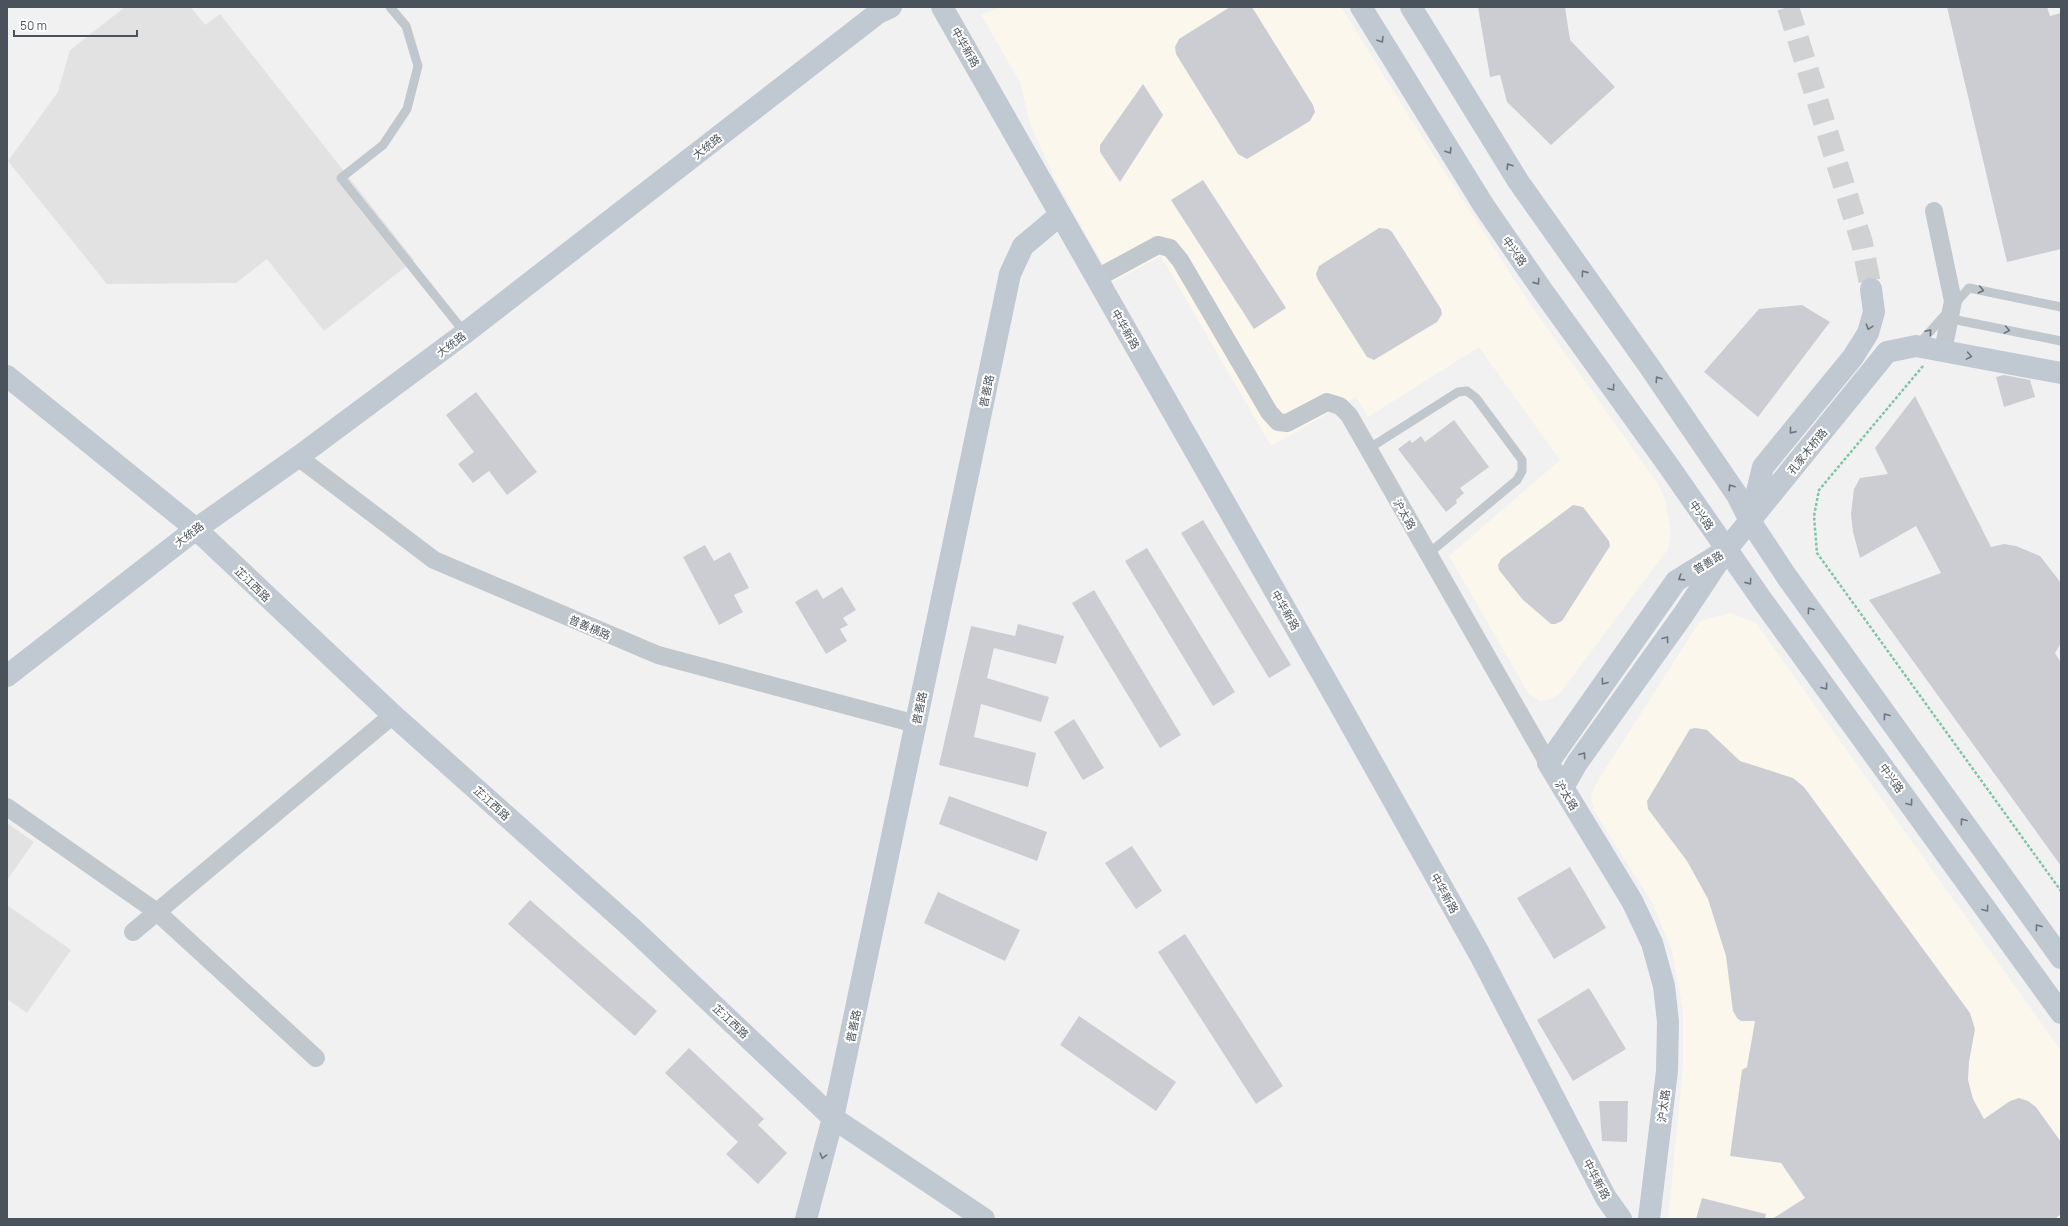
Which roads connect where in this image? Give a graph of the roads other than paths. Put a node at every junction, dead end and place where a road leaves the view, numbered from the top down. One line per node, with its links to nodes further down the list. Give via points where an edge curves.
1 (390, 7): 12 (lane, via 406,26 418,66 407,109 383,145 342,178)
2 (891, 7): 12 (street, 大统路, via 872,18)
3 (942, 7): 7 (street, 中华新路)
4 (1360, 7): 22 (street, 中兴路, one-way to 22, via 1484,206)
5 (1411, 7): 20 (street, one-way to 5, via 1737,496 1654,372 1518,181)
6 (1934, 211): 11 (street, via 1953,301)
7 (1060, 215): 8 (street, 中华新路); 26 (street, 普善路, via 1023,246 1010,274)
8 (1097, 278): 18 (street, 沪太路, via 1158,245 1170,248 1180,260 1268,412 1278,422 1288,424 1327,402 1340,406 1349,415); 38 (street, 中华新路, via 1480,955 1606,1198)
9 (1871, 289): 20 (street, one-way to 20, via 1874,312 1868,333 1853,357 1763,467)
10 (2061, 307): 11 (lane, one-way to 10, via 1969,288)
11 (1948, 314): 13 (lane, one-way to 13); 14 (lane, one-way to 11); 15 (street)
12 (465, 333): 19 (street, 大统路)
13 (2061, 341)
14 (1916, 346): 15 (street); 20 (street, 孔家木桥路, via 1887,352)
15 (1943, 351): 16 (street, one-way to 16)
16 (2061, 373)
17 (7, 376): 21 (street, 芷江西路)
18 (1368, 448): 23 (street, 沪太路); 23 (lane, via 1458,392 1467,391 1476,398 1522,460 1522,471 1517,480)
19 (298, 457): 21 (street, 大统路); 26 (street, 普善横路, via 434,560 658,655)
20 (1750, 521): 22 (street, 孔家木桥路); 32 (street, one-way to 20, via 1787,578)
21 (196, 529): 24 (street, 大统路); 25 (street, 芷江西路)
22 (1726, 550): 27 (street, 普善路, one-way to 27, via 1676,581); 28 (street, 普善路, one-way to 22, via 1577,763 1683,615); 33 (street, 中兴路, one-way to 33)
23 (1428, 554): 27 (street, 沪太路)
24 (7, 676)
25 (393, 715): 30 (street); 35 (street, 芷江西路, via 633,929)
26 (916, 724): 35 (street, 普善路)
27 (1548, 764): 28 (street, 沪太路)
28 (1563, 788): 39 (street, 沪太路, via 1632,901 1652,943 1664,986 1668,1022 1667,1071)
29 (7, 807): 30 (street)
30 (157, 912): 31 (street); 34 (street)
31 (133, 932)
32 (2061, 958)
33 (2061, 1012)
34 (316, 1058)
35 (833, 1118): 36 (street, 普善路, one-way to 36); 37 (street, 芷江西路)
36 (806, 1219)
37 (984, 1219)
38 (1621, 1219)
39 (1649, 1219)

